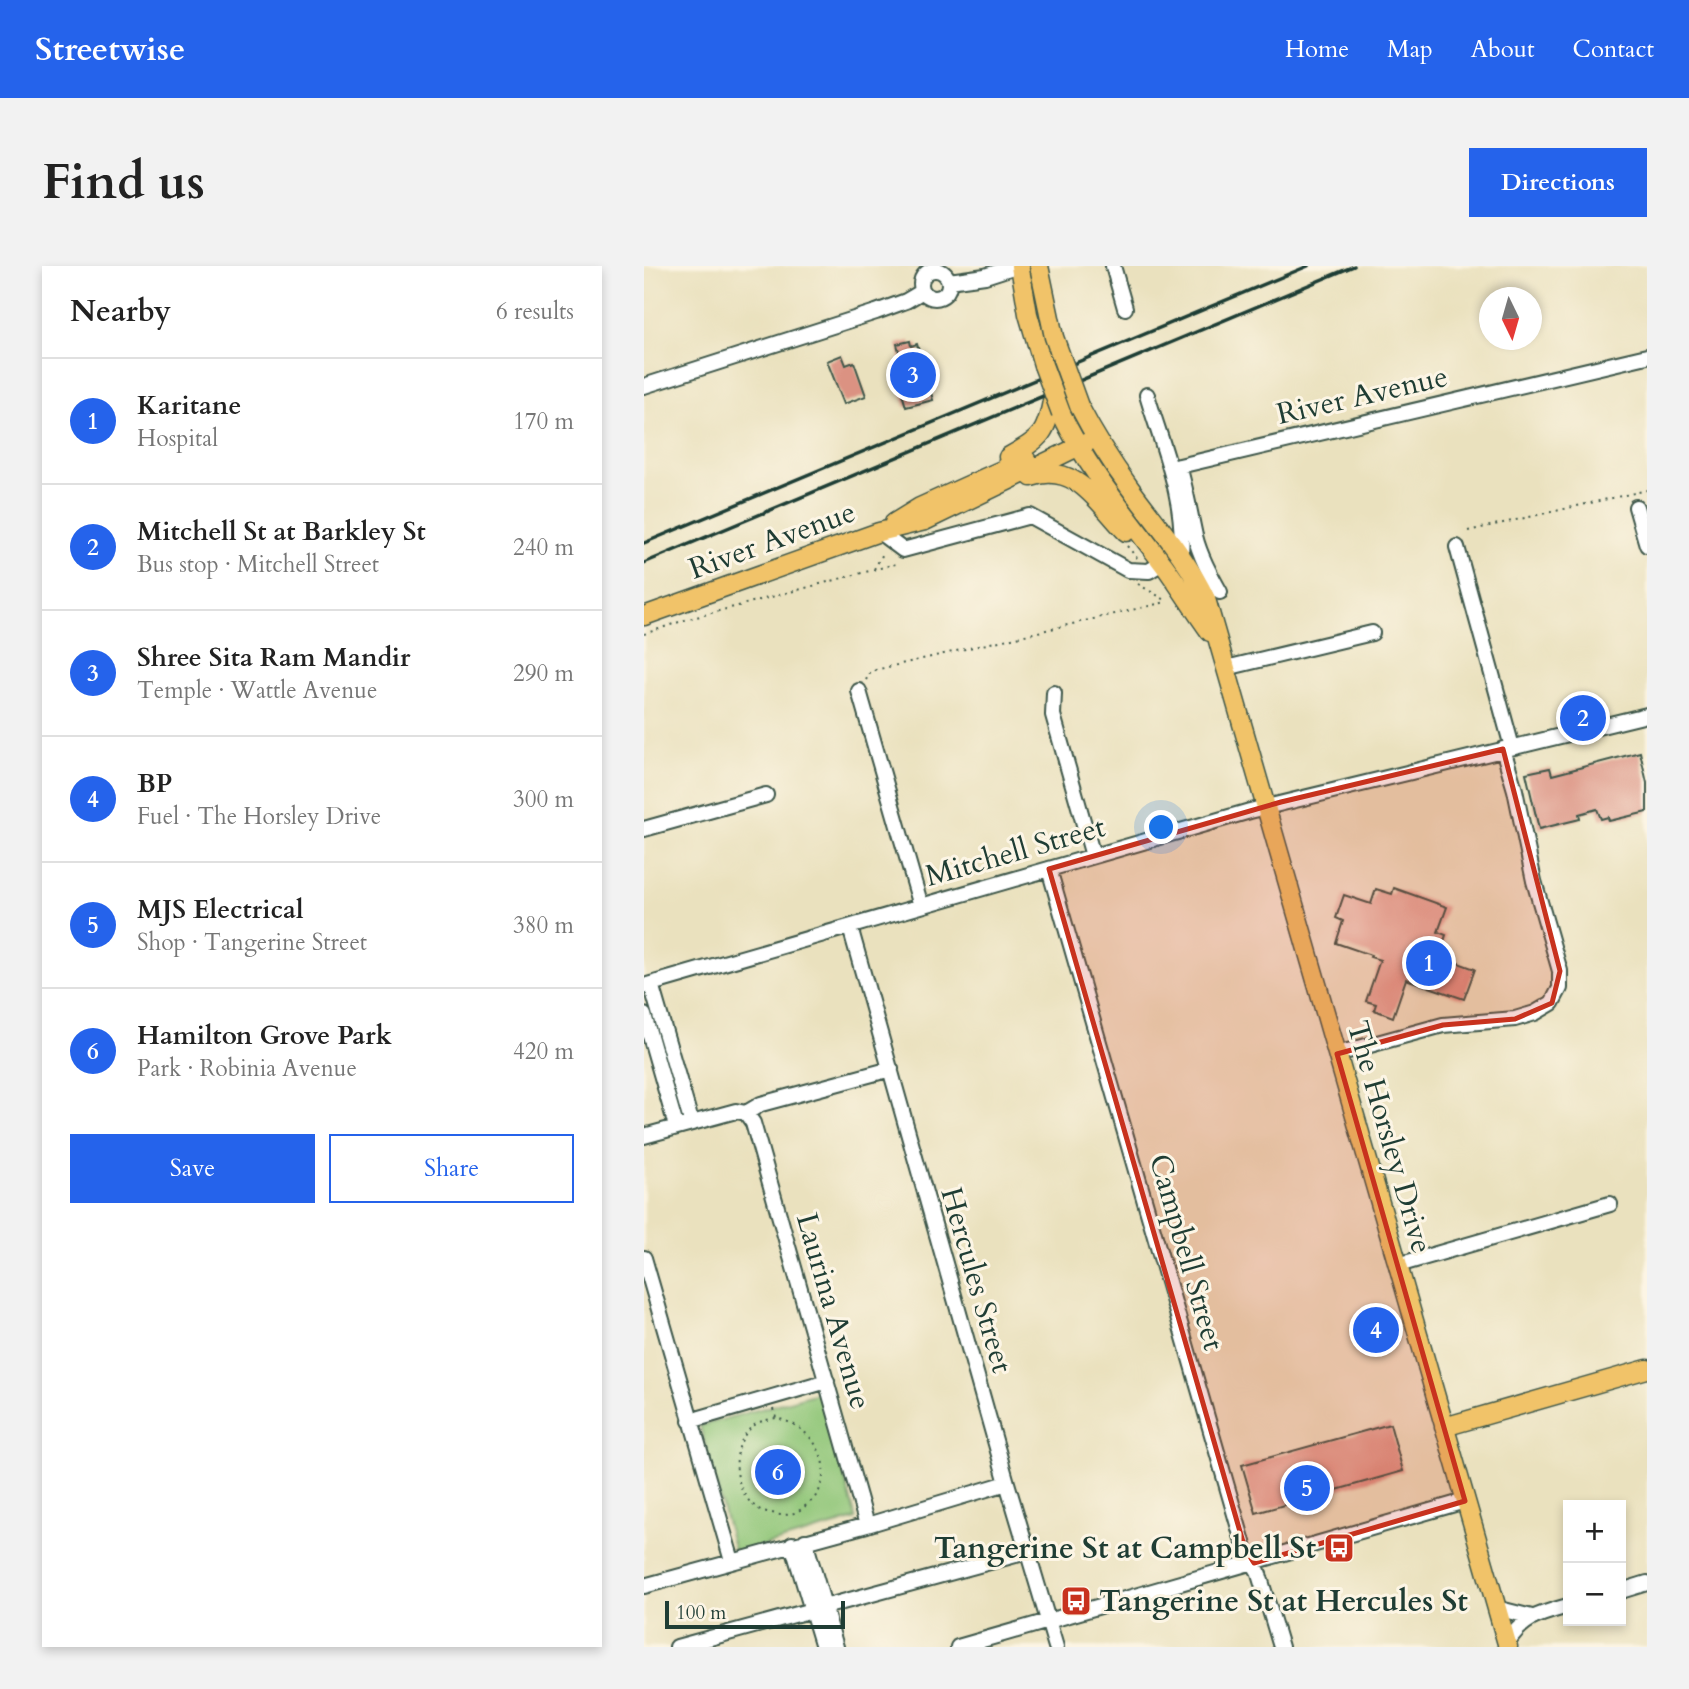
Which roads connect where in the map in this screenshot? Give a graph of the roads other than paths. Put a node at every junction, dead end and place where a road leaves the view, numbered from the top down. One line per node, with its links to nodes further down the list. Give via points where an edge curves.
1 (1018, 266): 5 (street); 11 (main road, The Horsley Drive, bridge)
2 (1039, 266): 12 (main road, The Horsley Drive, bridge, via 1054,337)
3 (1113, 266): 7 (street)
4 (932, 268): 5 (street); 6 (street, via 922,278)
5 (949, 281): 6 (street, via 946,293 938,298)
6 (923, 291): 9 (street, via 886,309)
7 (1125, 307)
8 (1647, 356): 14 (street, River Avenue)
9 (644, 386)
10 (1147, 395): 14 (street, via 1164,454)
11 (1056, 415): 13 (main road, The Horsley Drive); 16 (main road, via 1035,442)
12 (1093, 432): 13 (main road, River Avenue); 21 (main road, The Horsley Drive)
13 (1075, 441): 15 (main road, River Avenue); 16 (main road, River Avenue); 22 (main road, The Horsley Drive)
14 (1175, 467): 21 (street, via 1183,529); 23 (street, via 1206,566)
15 (986, 494): 18 (main road, River Avenue, via 925,521); 22 (main road, via 1038,475 1066,475 1090,491 1130,536)
16 (920, 507): 18 (main road, River Avenue)
17 (1636, 508): 19 (street)
18 (879, 532): 22 (street, via 903,550 1030,516 1128,570 1149,570); 24 (main road, River Avenue)
19 (1647, 545)
20 (1457, 547): 31 (street)
21 (1181, 554): 26 (main road, The Horsley Drive, via 1206,599)
22 (1157, 556): 26 (main road, The Horsley Drive)
23 (1220, 592)
24 (644, 616)
25 (1372, 633): 27 (street)
26 (1219, 643): 27 (main road, The Horsley Drive)
27 (1226, 668): 33 (main road, The Horsley Drive)
28 (859, 691): 37 (street)
29 (1054, 693): 35 (street, via 1053,715)
30 (1647, 715): 31 (street, Mitchell Street)
31 (1508, 748): 33 (street, Mitchell Street); 41 (street, via 1534,881 1560,971 1560,988 1552,1003 1515,1019 1443,1025)
32 (766, 795): 34 (street)
33 (1266, 807): 35 (street, Mitchell Street); 41 (main road, The Horsley Drive)
34 (644, 829)
35 (1093, 856): 36 (street, Mitchell Street)
36 (1049, 869): 37 (street, Mitchell Street); 60 (street, Campbell Street, via 1245,1549)
37 (921, 906): 38 (street, Mitchell Street)
38 (850, 927): 39 (street, Mitchell Street); 42 (street, Hercules Street)
39 (648, 985): 44 (street)
40 (644, 1015): 45 (street)
41 (1337, 1054): 49 (main road, The Horsley Drive)
42 (891, 1069): 43 (street, via 761,1104); 54 (street, Hercules Street)
43 (746, 1113): 44 (street); 51 (street, Laurina Avenue, via 754,1123)
44 (691, 1121): 45 (street)
45 (676, 1126): 46 (street)
46 (644, 1136)
47 (1610, 1204): 49 (street)
48 (644, 1258): 52 (street)
49 (1398, 1265): 53 (main road, The Horsley Drive)
50 (1647, 1369): 53 (main road)
51 (827, 1381): 52 (street); 56 (street, Laurina Avenue)
52 (690, 1421): 59 (street)
53 (1444, 1427): 55 (main road, The Horsley Drive)
54 (1007, 1483): 56 (street); 58 (street, Hercules Street)
55 (1465, 1501): 60 (street); 64 (main road, The Horsley Drive)
56 (867, 1525): 57 (street)
57 (799, 1543): 59 (street); 66 (street)
58 (1027, 1552): 66 (street); 68 (street, Hercules Street)
59 (732, 1561): 62 (street)
60 (1254, 1563): 68 (street); 75 (street, Campbell Street)
61 (1647, 1583): 63 (street)
62 (644, 1587)
63 (1626, 1589)
64 (1496, 1608): 67 (street); 69 (main road, The Horsley Drive)
65 (1563, 1608): 67 (street)
66 (818, 1609): 70 (street); 71 (street); 72 (street)
67 (1532, 1617): 69 (street)
68 (1049, 1621): 73 (street); 74 (street, Hercules Street)
69 (1507, 1645)
70 (677, 1647)
71 (822, 1647)
72 (836, 1647)
73 (958, 1647)
74 (1056, 1647)
75 (1282, 1647)

